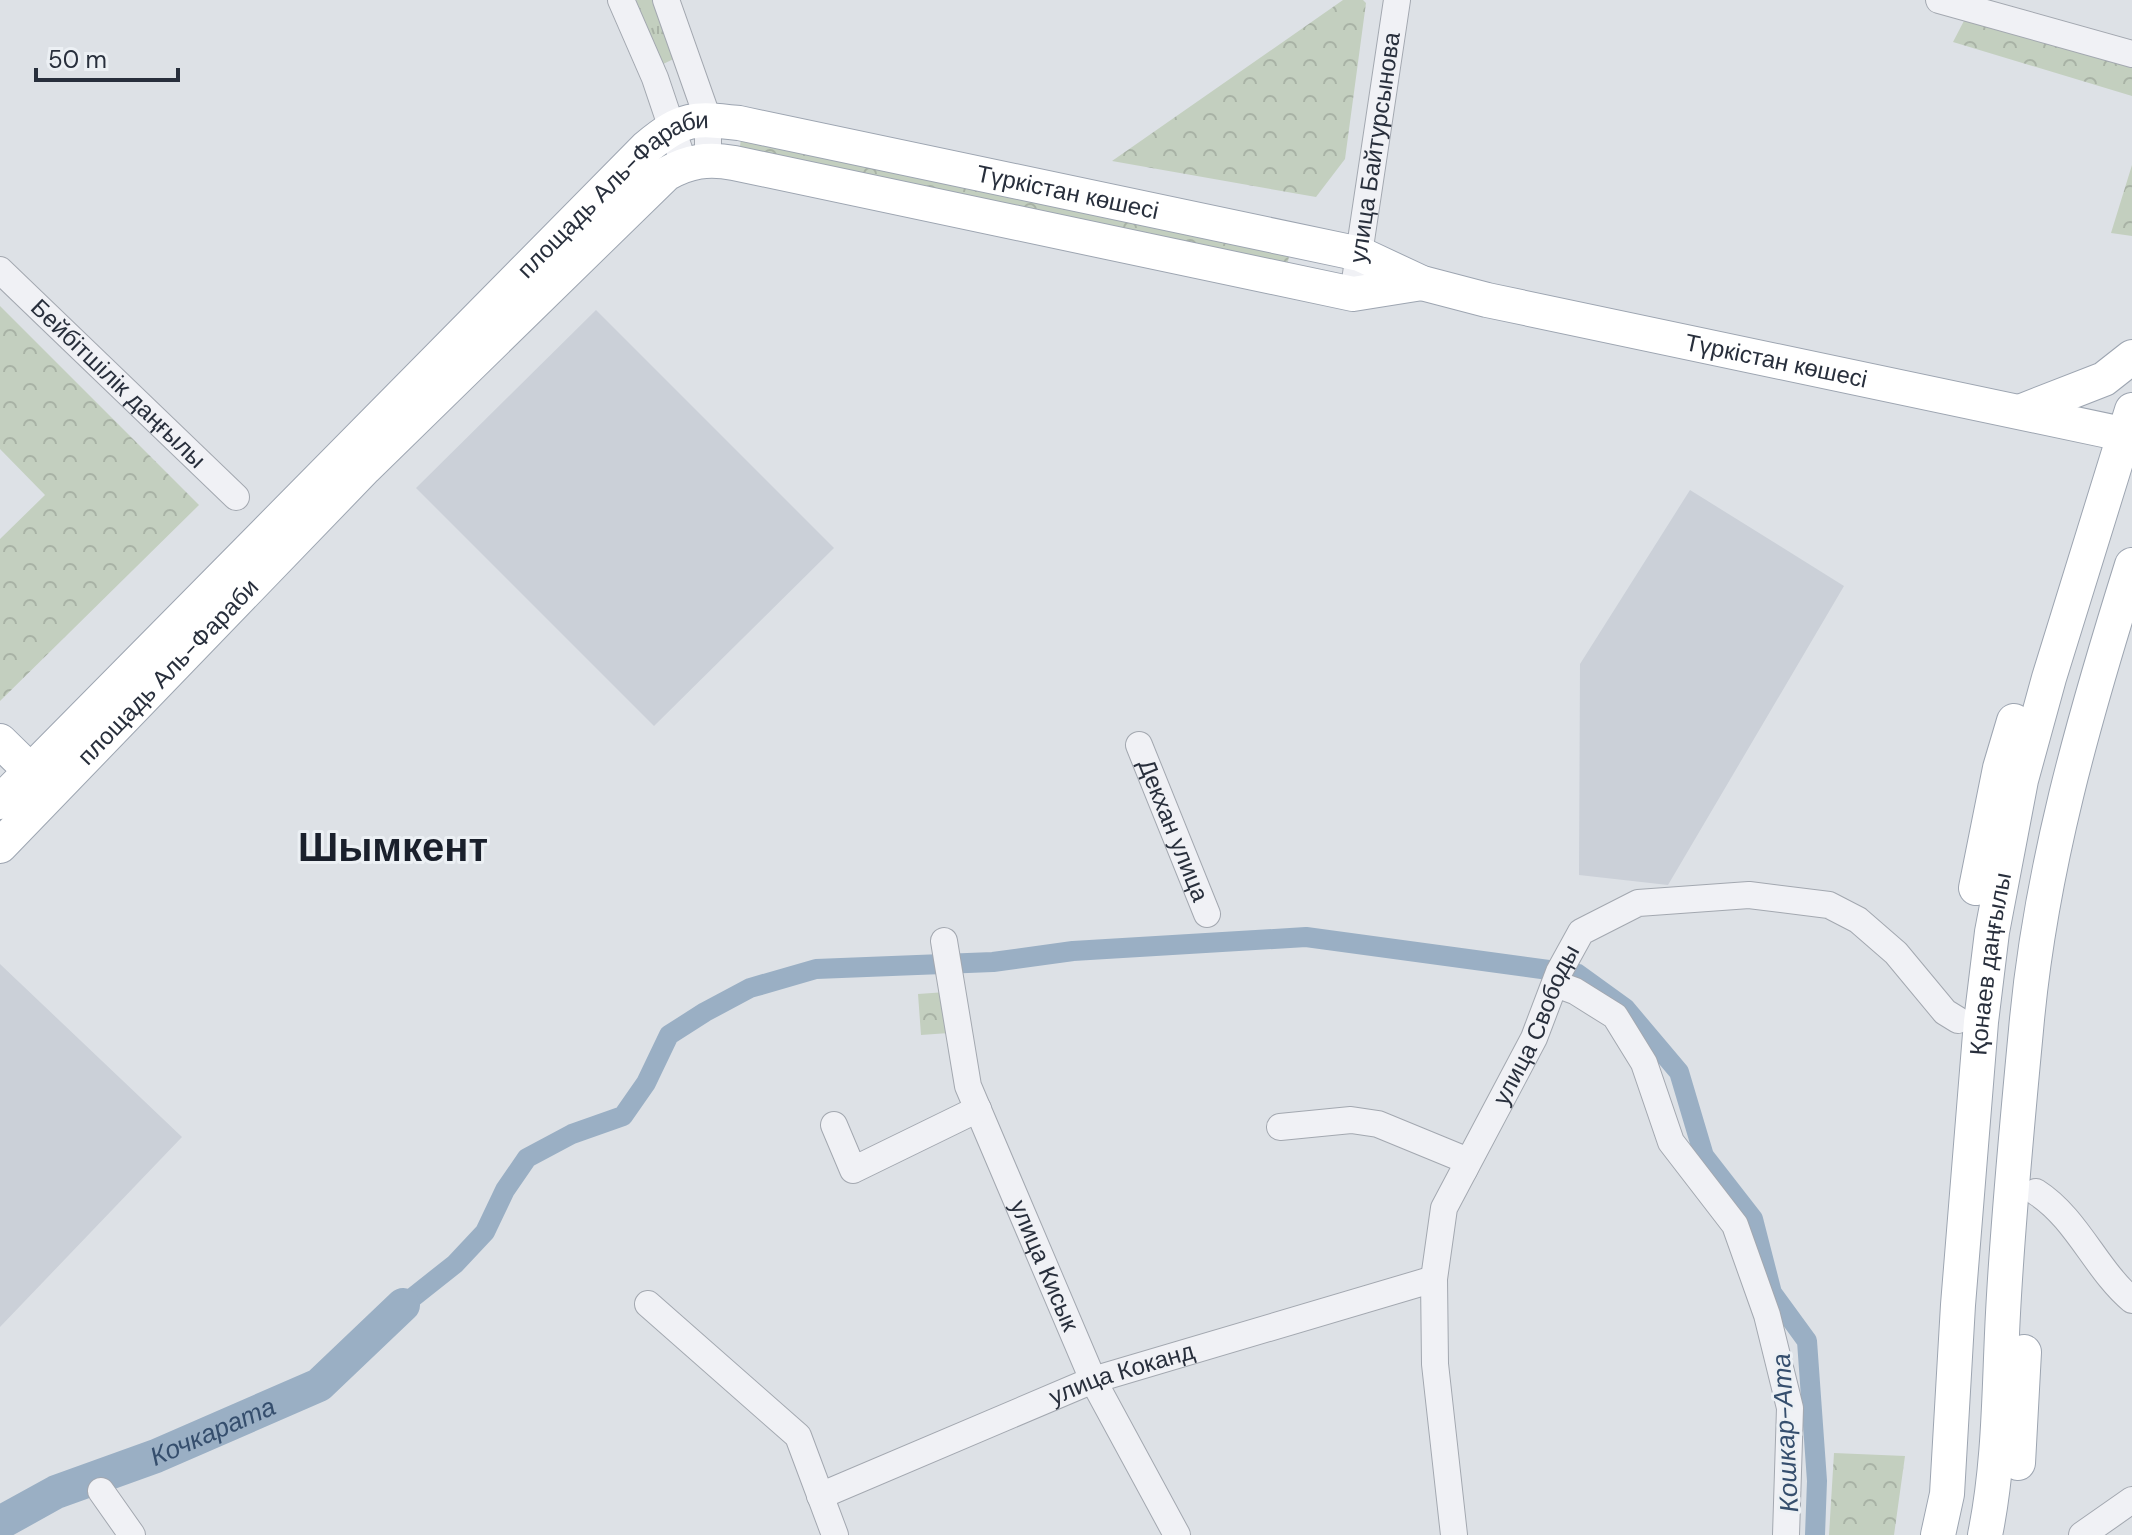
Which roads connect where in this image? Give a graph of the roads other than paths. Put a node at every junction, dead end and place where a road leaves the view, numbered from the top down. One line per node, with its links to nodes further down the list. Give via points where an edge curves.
1 (621, 0): 7 (street)
2 (666, 0): 6 (street)
3 (1397, 0): 9 (street, улица Байтурсынова)
4 (1939, 0): 5 (street)
5 (2132, 54)
6 (708, 119): 7 (main road, площадь Аль-Фараби); 8 (street, площадь Аль-Фараби); 9 (main road, Түркістан көшесі)
7 (672, 127): 8 (street); 21 (main road, площадь Аль-Фараби, via 636,158)
8 (696, 162): 12 (main road, Түркістан көшесі, via 823,183); 21 (main road, площадь Аль-Фараби, via 666,174)
9 (1360, 254): 11 (main road, Түркістан көшесі); 12 (street, улица Байтурсынова)
10 (0, 270): 16 (street, Бейбітшілік даңғылы)
11 (1422, 283): 12 (main road, Түркістан көшесі); 14 (main road, Түркістан көшесі)
12 (1353, 294)
13 (2132, 357): 14 (main road, via 2104,379)
14 (2021, 411): 15 (main road, Түркістан көшесі)
15 (2130, 427): 18 (main road, Қонаев даңғылы)
16 (236, 497)
17 (2132, 565): 22 (main road, Қонаев даңғылы)
18 (2072, 604): 24 (main road, Қонаев даңғылы); 25 (main road, via 2027,672)
19 (0, 741): 21 (main road)
20 (1139, 745): 27 (street, Декхан улица)
21 (41, 781): 23 (main road, площадь Аль-Фараби); 26 (main road, площадь Аль-Фараби)
22 (2066, 791): 35 (main road, via 2073,867 2049,1029); 41 (main road, Қонаев даңғылы, via 2026,1027)
23 (0, 802)
24 (2013, 813): 25 (main road); 51 (main road, Қонаев даңғылы, via 1981,1022 1948,1479)
25 (1985, 836): 30 (main road)
26 (0, 846)
27 (1207, 914)
28 (944, 942): 31 (street, улица Кисык, via 968,1086)
29 (1556, 984): 30 (street, улица Свободы, via 1581,932 1638,903 1749,895 1829,905 1858,920); 34 (street, улица Свободы, via 1534,1038); 49 (street, via 1615,1016 1644,1063 1671,1142 1735,1225 1767,1315 1790,1408)
30 (1958, 1020): 50 (main road, via 1931,1406)
31 (978, 1109): 32 (street, via 853,1170); 39 (street, улица Кисык)
32 (834, 1125)
33 (1280, 1127): 34 (street, via 1351,1120 1378,1124 1468,1161)
34 (1464, 1170): 36 (street, улица Свободы, via 1444,1208)
35 (2036, 1192): 37 (street, via 2061,1214); 40 (main road)
36 (1434, 1279): 39 (street, улица Коканд); 48 (street, улица Свободы, via 1435,1364)
37 (2132, 1300)
38 (648, 1304): 43 (street, via 798,1436)
39 (1093, 1380): 43 (street, улица Коканд); 47 (street, улица Кисык)
40 (2022, 1412): 41 (main road); 53 (main road)
41 (1996, 1456): 52 (main road, Қонаев даңғылы)
42 (101, 1491): 45 (street)
43 (820, 1496): 46 (street)
44 (2132, 1500): 54 (street)
45 (121, 1530)
46 (835, 1535)
47 (1177, 1535)
48 (1454, 1535)
49 (1786, 1535)
50 (1916, 1535)
51 (1938, 1535)
52 (1985, 1535)
53 (2008, 1535)
54 (2082, 1535)

